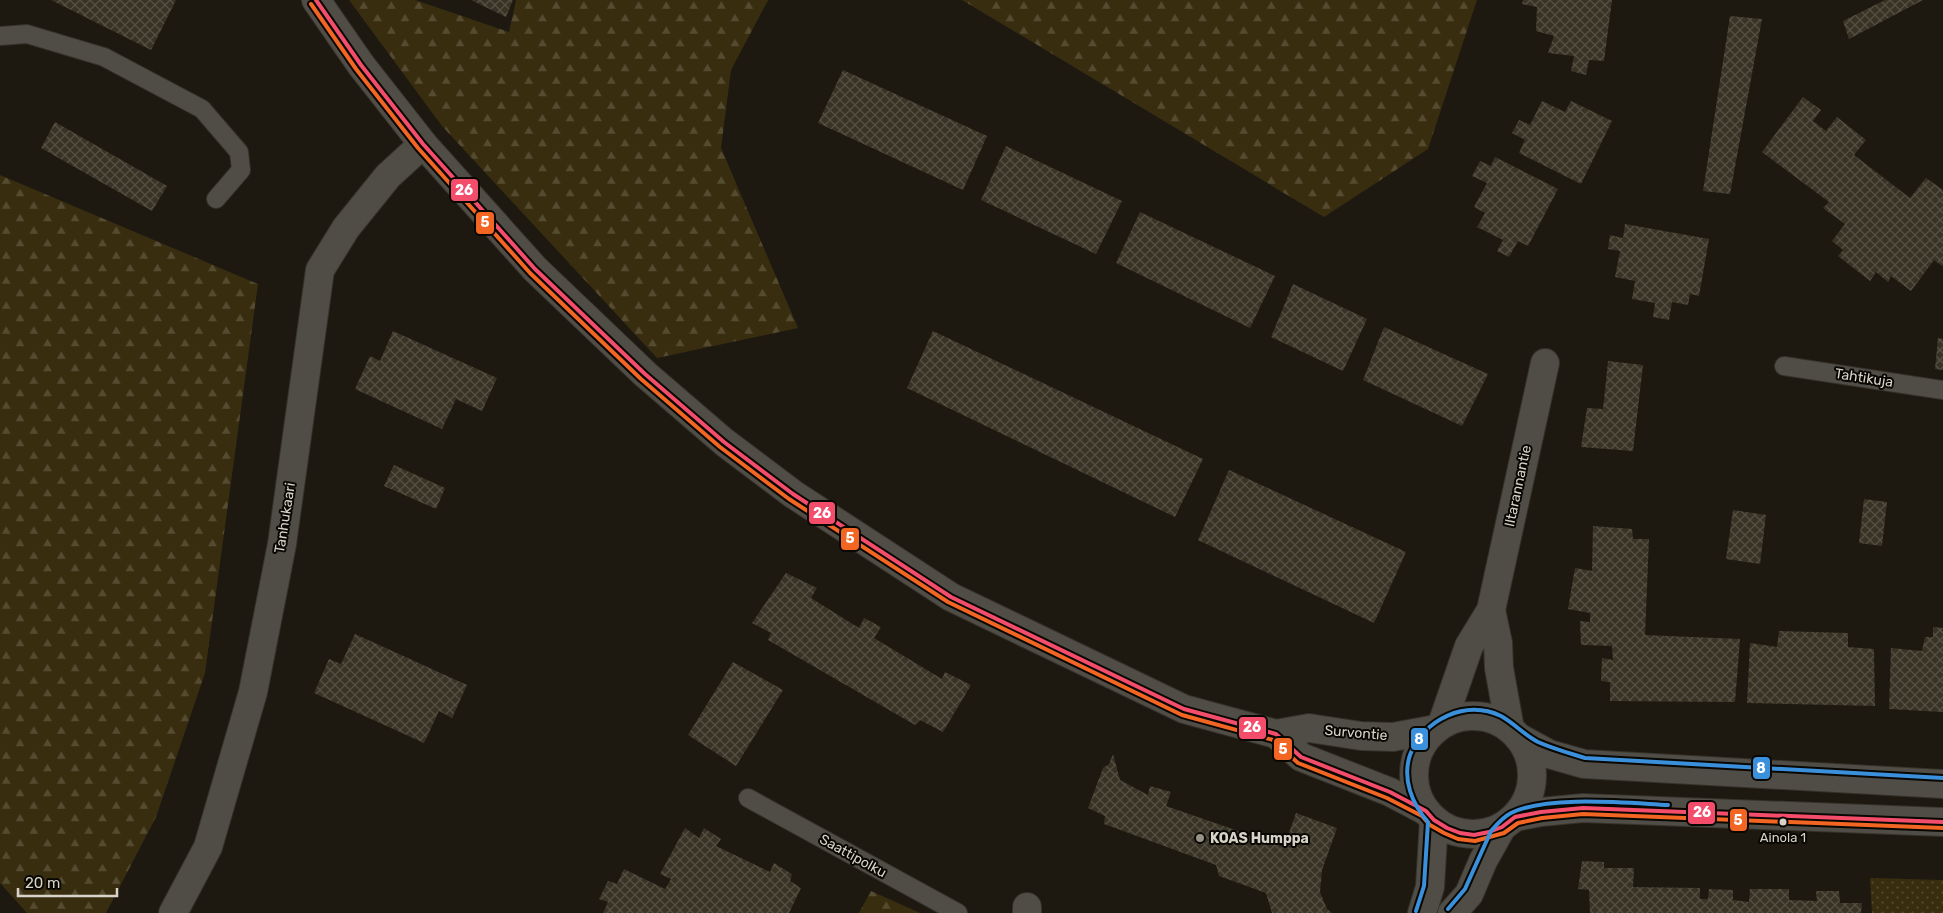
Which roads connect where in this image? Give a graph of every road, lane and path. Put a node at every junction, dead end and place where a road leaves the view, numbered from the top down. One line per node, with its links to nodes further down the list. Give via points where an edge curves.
1 (316, 0): 3 (main road, Survontie, via 361,65)
2 (0, 36): 4 (lane, via 27,34 104,57 202,109 239,152 241,170)
3 (423, 144): 11 (main road, Survontie, via 536,269 645,374 724,442 793,494 951,597 1184,709); 17 (main road, Tanhukaari, via 388,176 346,228 320,270 282,544 253,692 208,847)
4 (216, 199)
5 (1545, 363): 8 (main road, Iltarannantie)
6 (1784, 366): 7 (lane, Tahtikuja)
7 (1943, 390)
8 (1491, 610): 9 (main road, Iltarannantie, via 1469,646); 10 (main road, Iltarannantie, via 1499,668)
9 (1439, 727): 10 (main road, via 1459,718 1477,716 1494,720); 11 (main road, Survontie, via 1393,737 1309,728); 14 (main road, via 1424,742 1416,759 1414,777 1417,795)
10 (1514, 733): 12 (main road, via 1549,754 1584,764); 15 (main road, via 1527,752 1532,769 1531,786 1525,803)
11 (1276, 734): 14 (main road, Survontie, via 1301,757 1390,792)
12 (1943, 784)
13 (748, 798): 18 (lane, Saattipolku)
14 (1430, 816): 15 (main road, via 1446,828 1460,833 1489,832); 19 (main road, via 1430,887)
15 (1508, 822): 16 (main road, via 1542,812 1583,808); 20 (main road, via 1483,861 1469,894)
16 (1943, 822)
17 (173, 913)
18 (958, 913)
19 (1422, 913)
20 (1452, 913)

